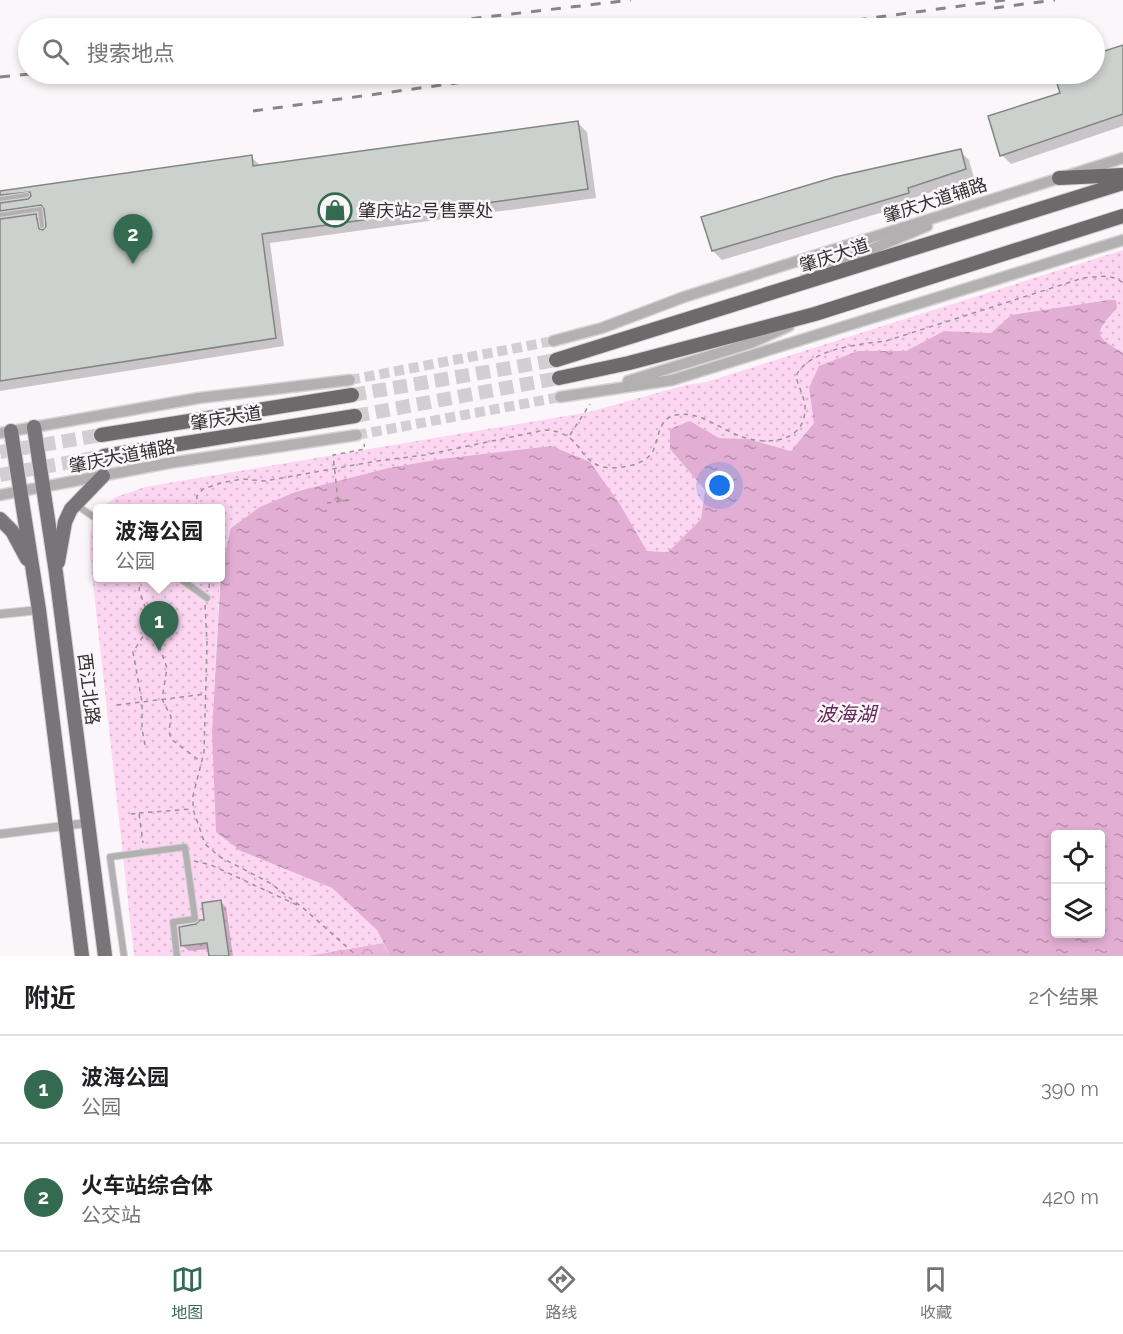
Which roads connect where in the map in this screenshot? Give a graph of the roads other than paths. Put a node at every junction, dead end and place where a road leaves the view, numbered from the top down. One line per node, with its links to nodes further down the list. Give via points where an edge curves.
1 (1123, 158): 3 (street, 肇庆大道辅路)
2 (1123, 175): 3 (highway)
3 (1059, 178): 7 (street, 肇庆大道辅路)
4 (1123, 183): 12 (highway, 肇庆大道)
5 (27, 195): 6 (lane)
6 (0, 199)
7 (974, 205): 12 (street, via 813,273); 14 (street, 肇庆大道辅路)
8 (0, 215): 10 (lane, via 40,209)
9 (1123, 216): 13 (highway)
10 (42, 226)
11 (1123, 240): 18 (street, via 672,380)
12 (780, 291): 15 (highway, 肇庆大道)
13 (815, 314): 16 (highway); 18 (street, via 751,343)
14 (553, 341)
15 (556, 360)
16 (559, 378)
17 (350, 380): 22 (street, via 199,398)
18 (599, 390): 20 (street)
19 (352, 395): 24 (highway, 肇庆大道)
20 (560, 398)
21 (355, 416): 26 (highway, 肇庆大道)
22 (34, 427): 23 (street); 28 (main road, 西江北路)
23 (6, 432): 29 (main road)
24 (102, 435)
25 (360, 438): 27 (street, 肇庆大道辅路, via 169,463)
26 (104, 456)
27 (103, 476): 28 (street, 肇庆大道辅路); 31 (main road)
28 (43, 487): 29 (street, 肇庆大道辅路); 34 (main road, 西江北路)
29 (21, 491): 30 (street, 肇庆大道辅路); 35 (main road)
30 (0, 495)
31 (75, 504): 32 (street); 34 (main road, via 65,522)
32 (93, 517)
33 (0, 519): 35 (main road, via 12,531)
34 (56, 573): 35 (main road); 40 (main road, 西江北路)
35 (34, 576): 38 (main road)
36 (185, 582): 37 (street)
37 (207, 598)
38 (39, 610): 39 (street); 41 (main road)
39 (0, 614)
40 (87, 823): 41 (street); 44 (main road, 西江北路)
41 (66, 826): 42 (street); 43 (main road)
42 (0, 834)
43 (82, 956)
44 (105, 956)
45 (124, 956): 46 (street, via 110,857 185,847 195,919 173,922)
46 (177, 956)

